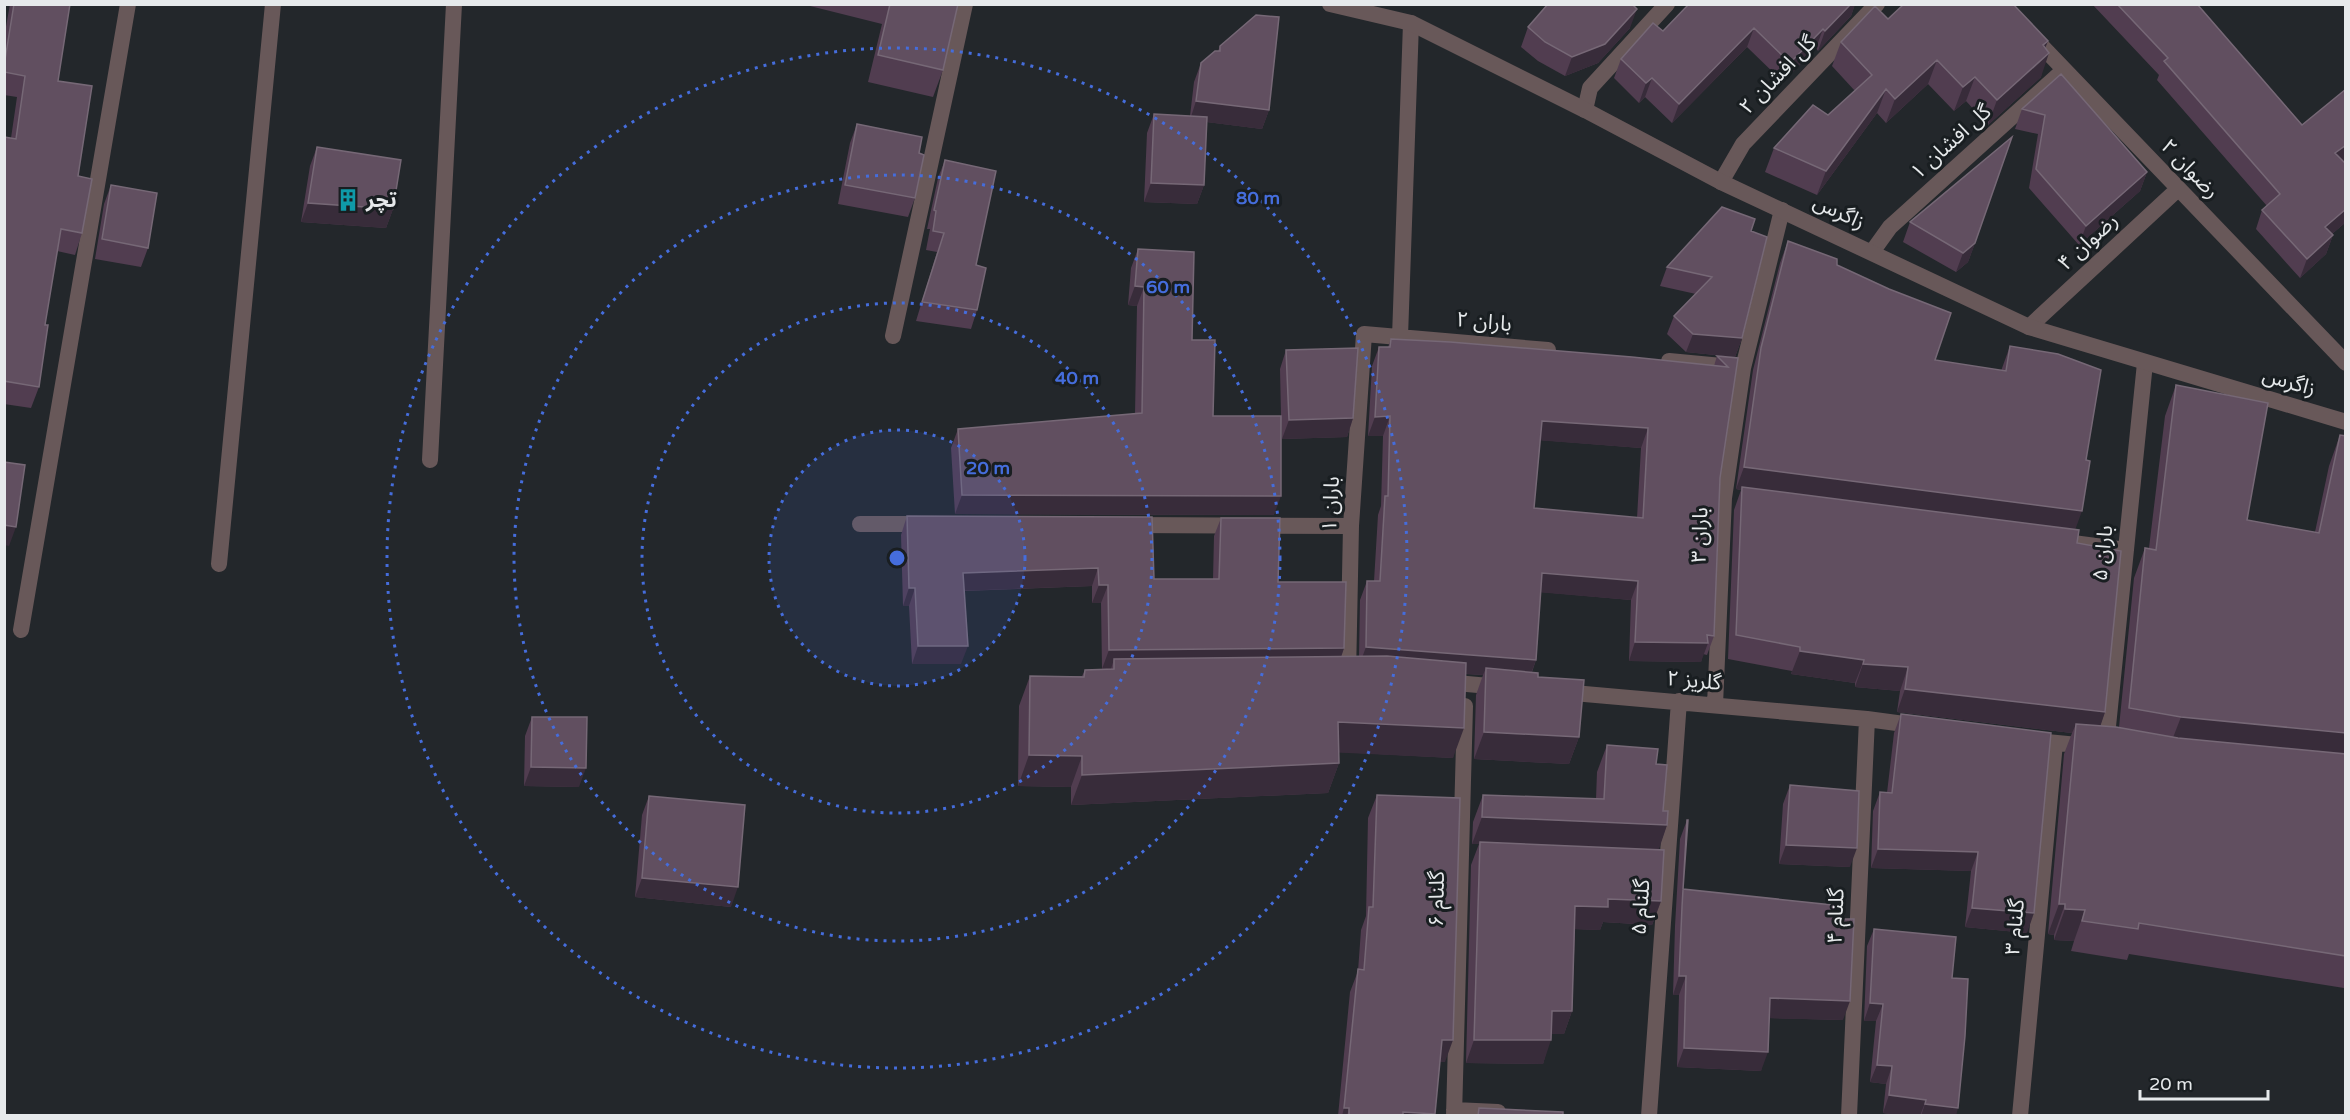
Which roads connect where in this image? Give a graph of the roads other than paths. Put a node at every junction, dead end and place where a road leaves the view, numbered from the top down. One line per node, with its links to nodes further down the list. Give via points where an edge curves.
1 (128, 4): 34 (street)
2 (273, 4): 33 (street)
3 (454, 4): 26 (street)
4 (965, 4): 18 (street)
5 (1330, 4): 8 (street, زاگرس)
6 (1667, 4): 11 (street, via 1590,88)
7 (1877, 4): 12 (street, گل افشان ۲, via 1743,144)
8 (1411, 23): 11 (street, زاگرس); 19 (street)
9 (2026, 29): 10 (street, رضوان ۲)
10 (2064, 70): 13 (street, رضوان ۲); 15 (street, گل افشان ۱, via 1890,227)
11 (1585, 110): 12 (street, زاگرس)
12 (1720, 182): 14 (street, زاگرس)
13 (2178, 189): 16 (street, رضوان ۴); 23 (street, رضوان ۲)
14 (1782, 210): 15 (street, زاگرس); 24 (street, باران ۳)
15 (1872, 252): 16 (street, زاگرس)
16 (2029, 327): 22 (street, زاگرس)
17 (1364, 334): 19 (street, باران ۲); 30 (street, باران ۱)
18 (893, 336)
19 (1400, 337): 20 (street, باران ۲)
20 (1565, 352)
21 (1648, 359): 24 (street)
22 (2145, 363): 25 (street, زاگرس); 32 (street, باران ۵)
23 (2346, 363)
24 (1743, 368): 41 (street, باران ۳)
25 (2346, 422)
26 (430, 460)
27 (860, 524): 28 (street)
28 (942, 524)
29 (1118, 525): 30 (street)
30 (1351, 526): 35 (street, باران ۱, via 1342,676)
31 (2055, 541): 32 (street)
32 (2126, 550): 46 (street, باران ۵)
33 (219, 564)
34 (21, 630)
35 (1367, 676)
36 (1432, 681): 37 (street)
37 (1466, 684): 38 (street); 48 (street, گلنام ۶, via 1467,854)
38 (1513, 688)
39 (1548, 690): 40 (street, گلریز ۲)
40 (1679, 701): 41 (street, گلریز ۲); 50 (street, گلنام ۵, via 1661,862)
41 (1715, 705): 42 (street, گلریز ۲)
42 (1867, 719): 43 (street, گلریز ۲); 51 (street, گلنام ۴)
43 (1937, 728)
44 (2008, 737): 45 (street)
45 (2055, 743): 46 (street); 52 (street, گلنام ۳)
46 (2106, 747): 47 (street)
47 (2126, 751)
48 (1454, 1113): 49 (street)
49 (1513, 1113)
50 (1649, 1116)
51 (1849, 1116)
52 (2020, 1116)

